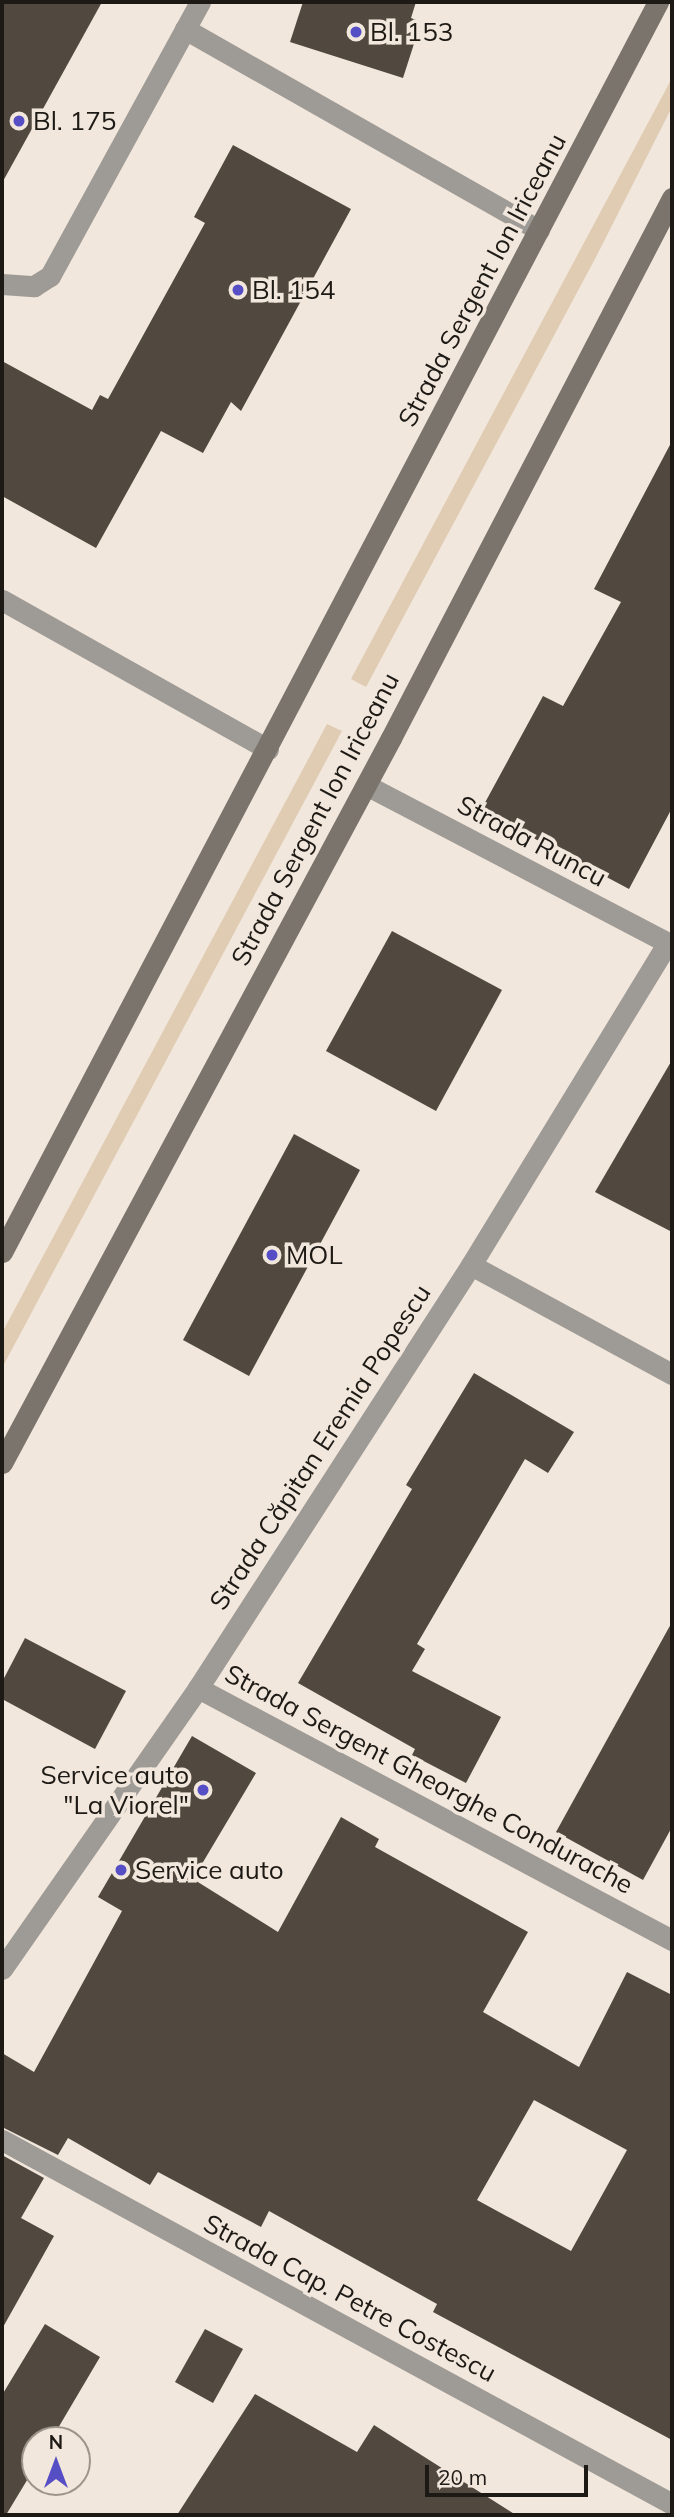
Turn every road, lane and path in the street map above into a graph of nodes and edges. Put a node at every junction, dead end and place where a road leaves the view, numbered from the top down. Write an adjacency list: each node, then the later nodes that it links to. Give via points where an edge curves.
1 (200, 2): 3 (street)
2 (658, 2): 5 (main road, Strada Sergent Ion Iriceanu)
3 (185, 29): 5 (street); 6 (street, via 50,276 34,286)
4 (672, 198): 9 (main road, Strada Sergent Ion Iriceanu)
5 (539, 230): 8 (main road, Strada Sergent Ion Iriceanu)
6 (2, 284)
7 (2, 600): 8 (street)
8 (268, 749): 11 (main road, Strada Sergent Ion Iriceanu)
9 (366, 785): 10 (street, Strada Runcu); 14 (main road, Strada Sergent Ion Iriceanu)
10 (670, 941): 12 (street, Strada Căpitan Eremia Popescu)
11 (2, 1252)
12 (471, 1265): 13 (street); 15 (street, Strada Căpitan Eremia Popescu)
13 (672, 1374)
14 (2, 1463)
15 (198, 1688): 16 (street, Strada Sergent Gheorghe Condurache); 17 (street, Strada Căpitan Eremia Popescu)
16 (672, 1940)
17 (2, 1969)
18 (2, 2140): 19 (street, Strada Cap. Petre Costescu)
19 (672, 2504)

